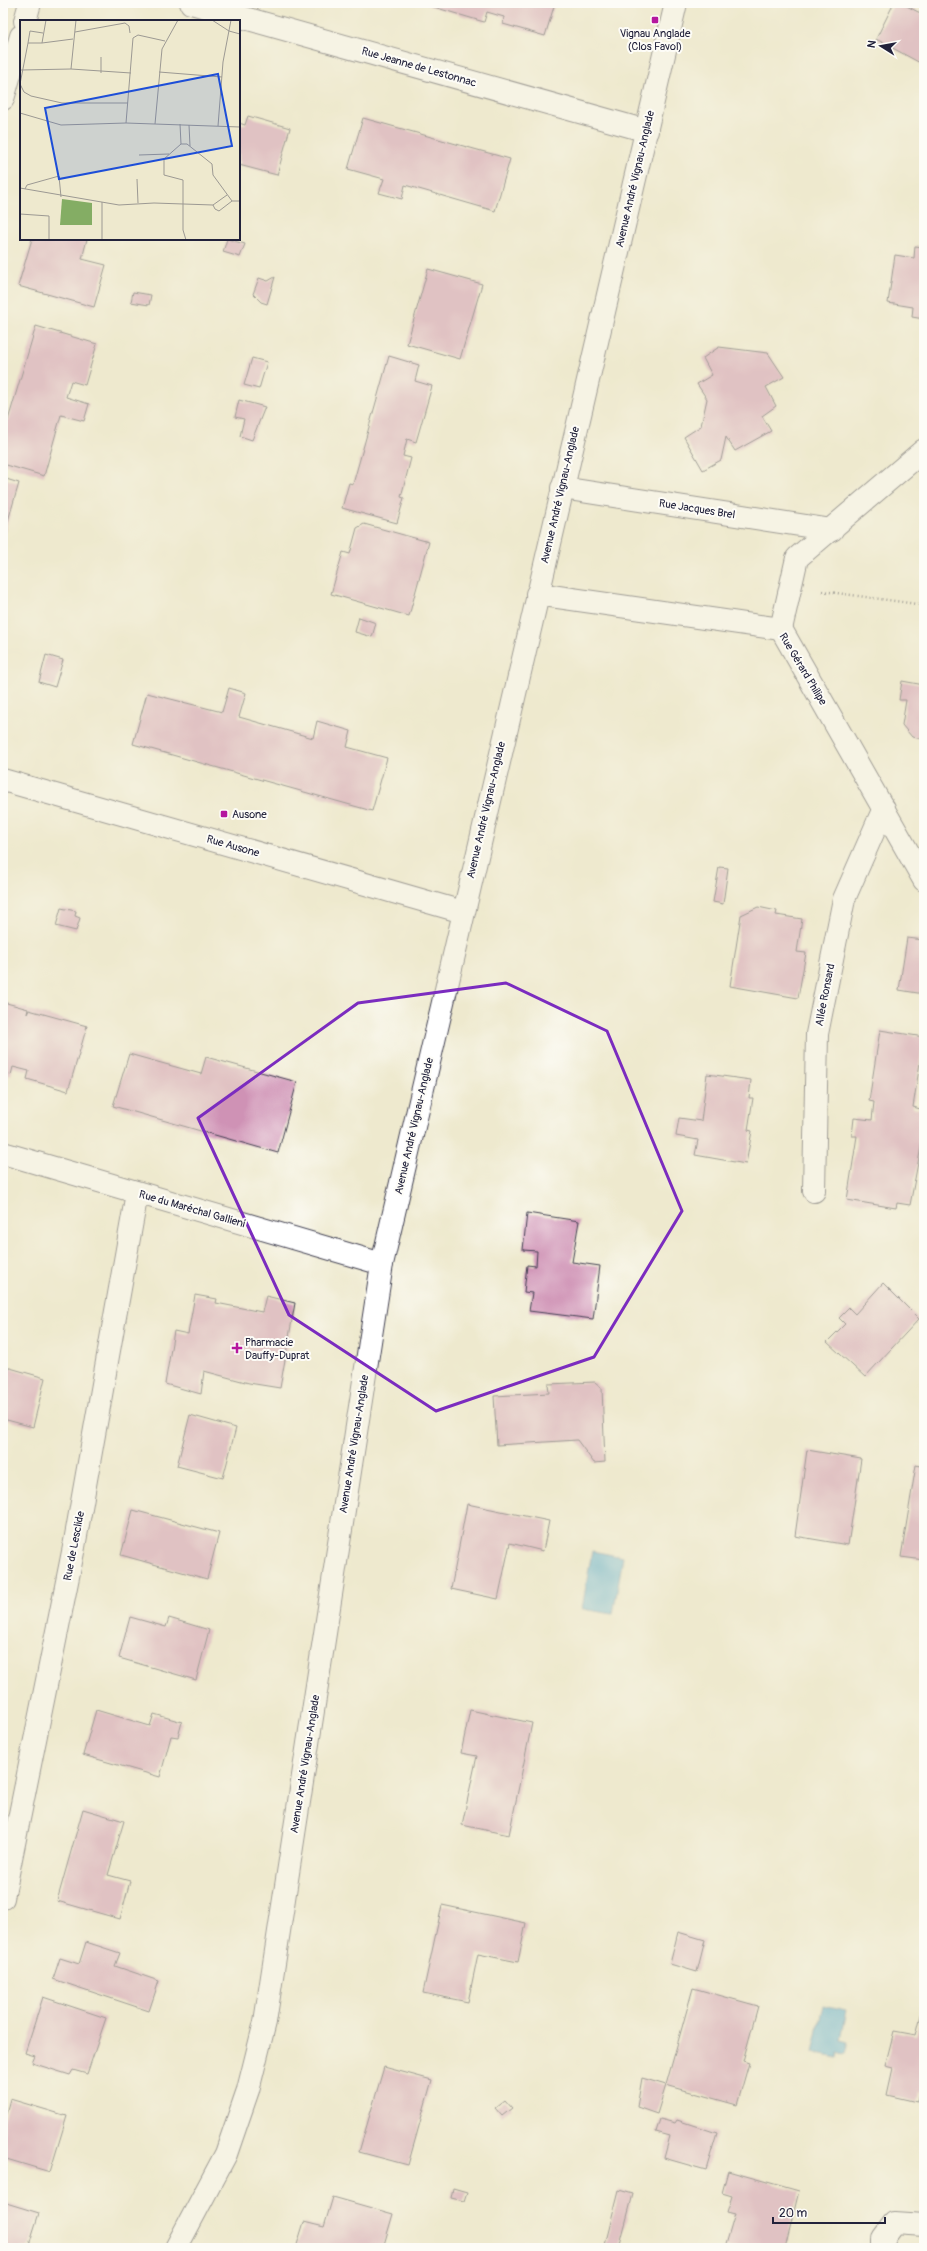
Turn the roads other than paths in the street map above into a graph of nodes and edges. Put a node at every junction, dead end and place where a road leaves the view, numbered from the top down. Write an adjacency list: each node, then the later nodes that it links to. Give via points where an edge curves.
1 (30, 3): 4 (street)
2 (191, 3): 7 (street, Rue Jeanne de Lestonnac)
3 (676, 3): 7 (street, Avenue André Vignau-Anglade)
4 (25, 20)
5 (20, 40): 6 (street)
6 (3, 99)
7 (647, 130): 9 (street, Avenue André Vignau-Anglade)
8 (924, 450): 10 (street)
9 (562, 488): 10 (street, Rue Jacques Brel); 11 (street, Avenue André Vignau-Anglade)
10 (832, 530): 12 (street, via 797,558)
11 (537, 594): 12 (street, Rue Gérard Philipe); 16 (street, Avenue André Vignau-Anglade)
12 (780, 629): 14 (street, Rue Gérard Philipe)
13 (3, 780): 16 (street, Rue Ausone)
14 (884, 808): 15 (street, Rue Gérard Philipe); 18 (street, Allée Ronsard, via 844,899 817,1034)
15 (924, 880)
16 (463, 912): 20 (street, Avenue André Vignau-Anglade)
17 (3, 1153): 19 (street, Rue du Maréchal Gallieni)
18 (814, 1191)
19 (137, 1193): 20 (street, Rue du Maréchal Gallieni); 21 (street, Rue de Lesclide, via 74,1548)
20 (382, 1264): 23 (street, Avenue André Vignau-Anglade, via 265,2022 248,2090 226,2154)
21 (3, 1898)
22 (924, 2225): 24 (street, via 895,2223 883,2239)
23 (176, 2248)
24 (883, 2248)

